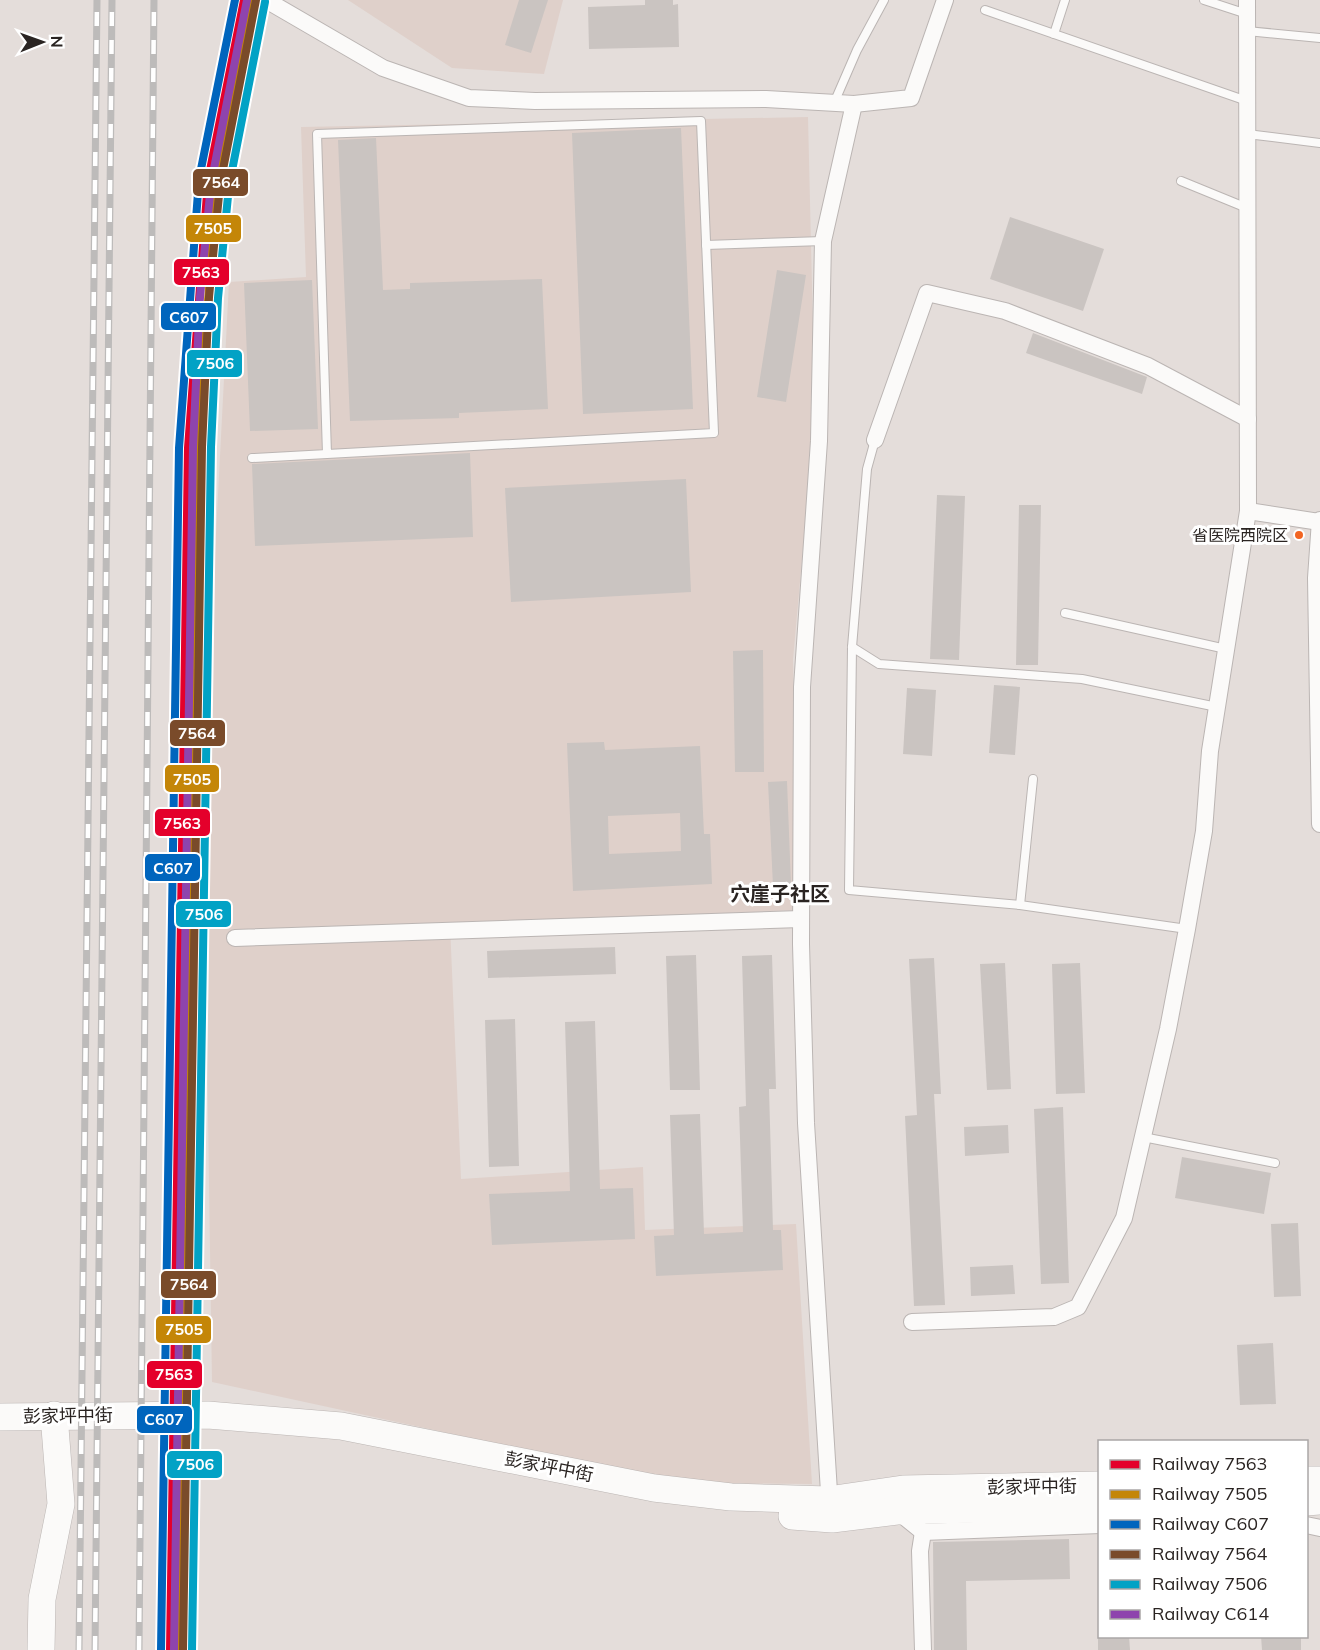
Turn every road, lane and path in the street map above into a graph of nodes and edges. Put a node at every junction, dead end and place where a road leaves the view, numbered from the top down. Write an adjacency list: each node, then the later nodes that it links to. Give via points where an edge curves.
1 (266, 0): 11 (street, via 383,68 469,98 766,99)
2 (884, 0): 11 (lane)
3 (945, 0): 12 (street, via 911,98)
4 (1065, 0): 8 (lane)
5 (1204, 0): 7 (lane)
6 (985, 10): 8 (lane)
7 (1247, 15): 9 (lane); 10 (street)
8 (1054, 34): 10 (lane)
9 (1320, 38)
10 (1247, 100): 13 (street)
11 (834, 103): 12 (street)
12 (854, 104): 17 (street)
13 (1247, 134): 14 (lane); 16 (street)
14 (1320, 143)
15 (1181, 181): 16 (lane)
16 (1247, 208): 19 (street)
17 (823, 241): 18 (lane); 32 (street, via 819,441 802,687)
18 (706, 245): 21 (lane, via 714,433); 21 (lane, via 701,121 317,134)
19 (1248, 419): 20 (street, via 1148,366 1005,311 927,293); 23 (street)
20 (875, 440): 26 (lane, via 867,469)
21 (327, 454): 22 (lane)
22 (252, 458)
23 (1248, 511): 24 (street); 27 (street)
24 (1320, 521): 30 (street, via 1316,578)
25 (1065, 613): 27 (lane)
26 (852, 647): 28 (lane, via 879,664 1082,679); 31 (lane, via 849,890)
27 (1226, 649): 28 (street)
28 (1217, 707): 33 (street, via 1209,751 1204,831)
29 (1033, 779): 31 (lane)
30 (1320, 824)
31 (1020, 905): 33 (lane)
32 (801, 919): 34 (street); 43 (street, via 806,1123)
33 (1186, 929): 35 (street)
34 (235, 938)
35 (1143, 1137): 36 (lane); 37 (street, via 1124,1218 1078,1307 1054,1317)
36 (1275, 1163)
37 (912, 1322)
38 (0, 1418): 39 (main road, 彭家坪中街)
39 (54, 1424): 40 (main road, 彭家坪中街); 43 (main road, 彭家坪中街, via 339,1444 650,1506 730,1515); 47 (main road, via 61,1504 42,1599)
40 (0, 1435)
41 (1098, 1485): 43 (main road, 彭家坪中街, via 903,1489)
42 (1098, 1506): 44 (main road, 彭家坪中街)
43 (830, 1510): 44 (main road, 彭家坪中街)
44 (897, 1511): 46 (street)
45 (1098, 1525): 46 (street)
46 (923, 1532): 48 (street)
47 (40, 1650)
48 (923, 1650)

